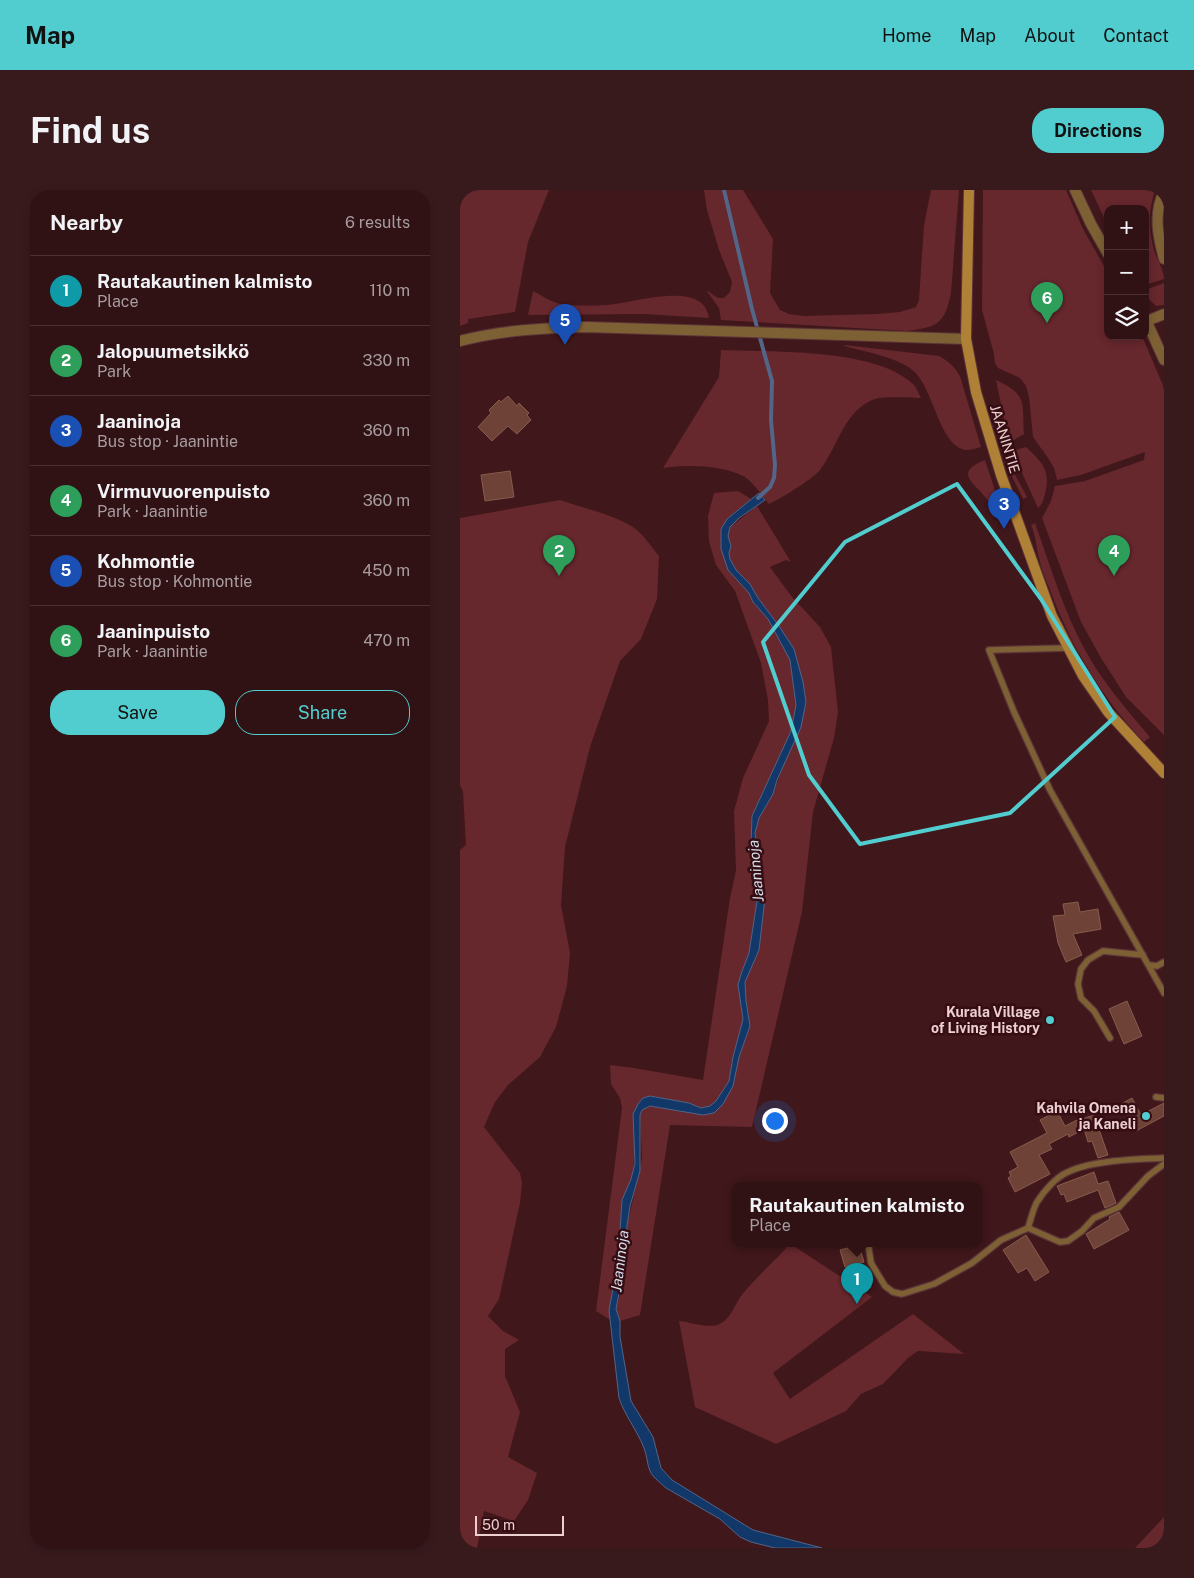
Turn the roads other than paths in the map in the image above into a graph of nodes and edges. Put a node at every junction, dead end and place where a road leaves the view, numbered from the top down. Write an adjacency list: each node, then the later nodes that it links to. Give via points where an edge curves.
1 (969, 190): 9 (main road, JAANINTIE)
2 (1075, 190): 4 (street)
3 (1164, 192): 5 (street, via 1157,220)
4 (1106, 250)
5 (1164, 260)
6 (1164, 314): 7 (street)
7 (1149, 318)
8 (1149, 326): 11 (street)
9 (966, 339): 10 (street, via 586,327 506,332); 12 (main road, JAANINTIE, via 976,392 1001,475 1052,616)
10 (460, 340)
11 (1164, 360)
12 (1068, 648): 13 (main road, JAANINTIE, via 1108,712); 14 (lane, via 989,650 1050,790)
13 (1164, 773)
14 (1143, 955): 16 (lane); 18 (lane, via 1103,952 1088,960 1081,969 1078,984 1082,998)
15 (1164, 962): 16 (lane, via 1157,966)
16 (1149, 965): 17 (lane)
17 (1164, 993)
18 (1110, 1038)
19 (1156, 1097): 20 (lane)
20 (1164, 1098)
21 (1164, 1158): 23 (lane, via 1122,1160 1066,1172 1036,1204)
22 (1164, 1164): 23 (lane, via 1119,1207 1094,1218 1068,1240 1060,1242)
23 (1028, 1228): 24 (lane, via 1001,1240 972,1263 934,1284 902,1294 885,1286 871,1263)
24 (869, 1247)

